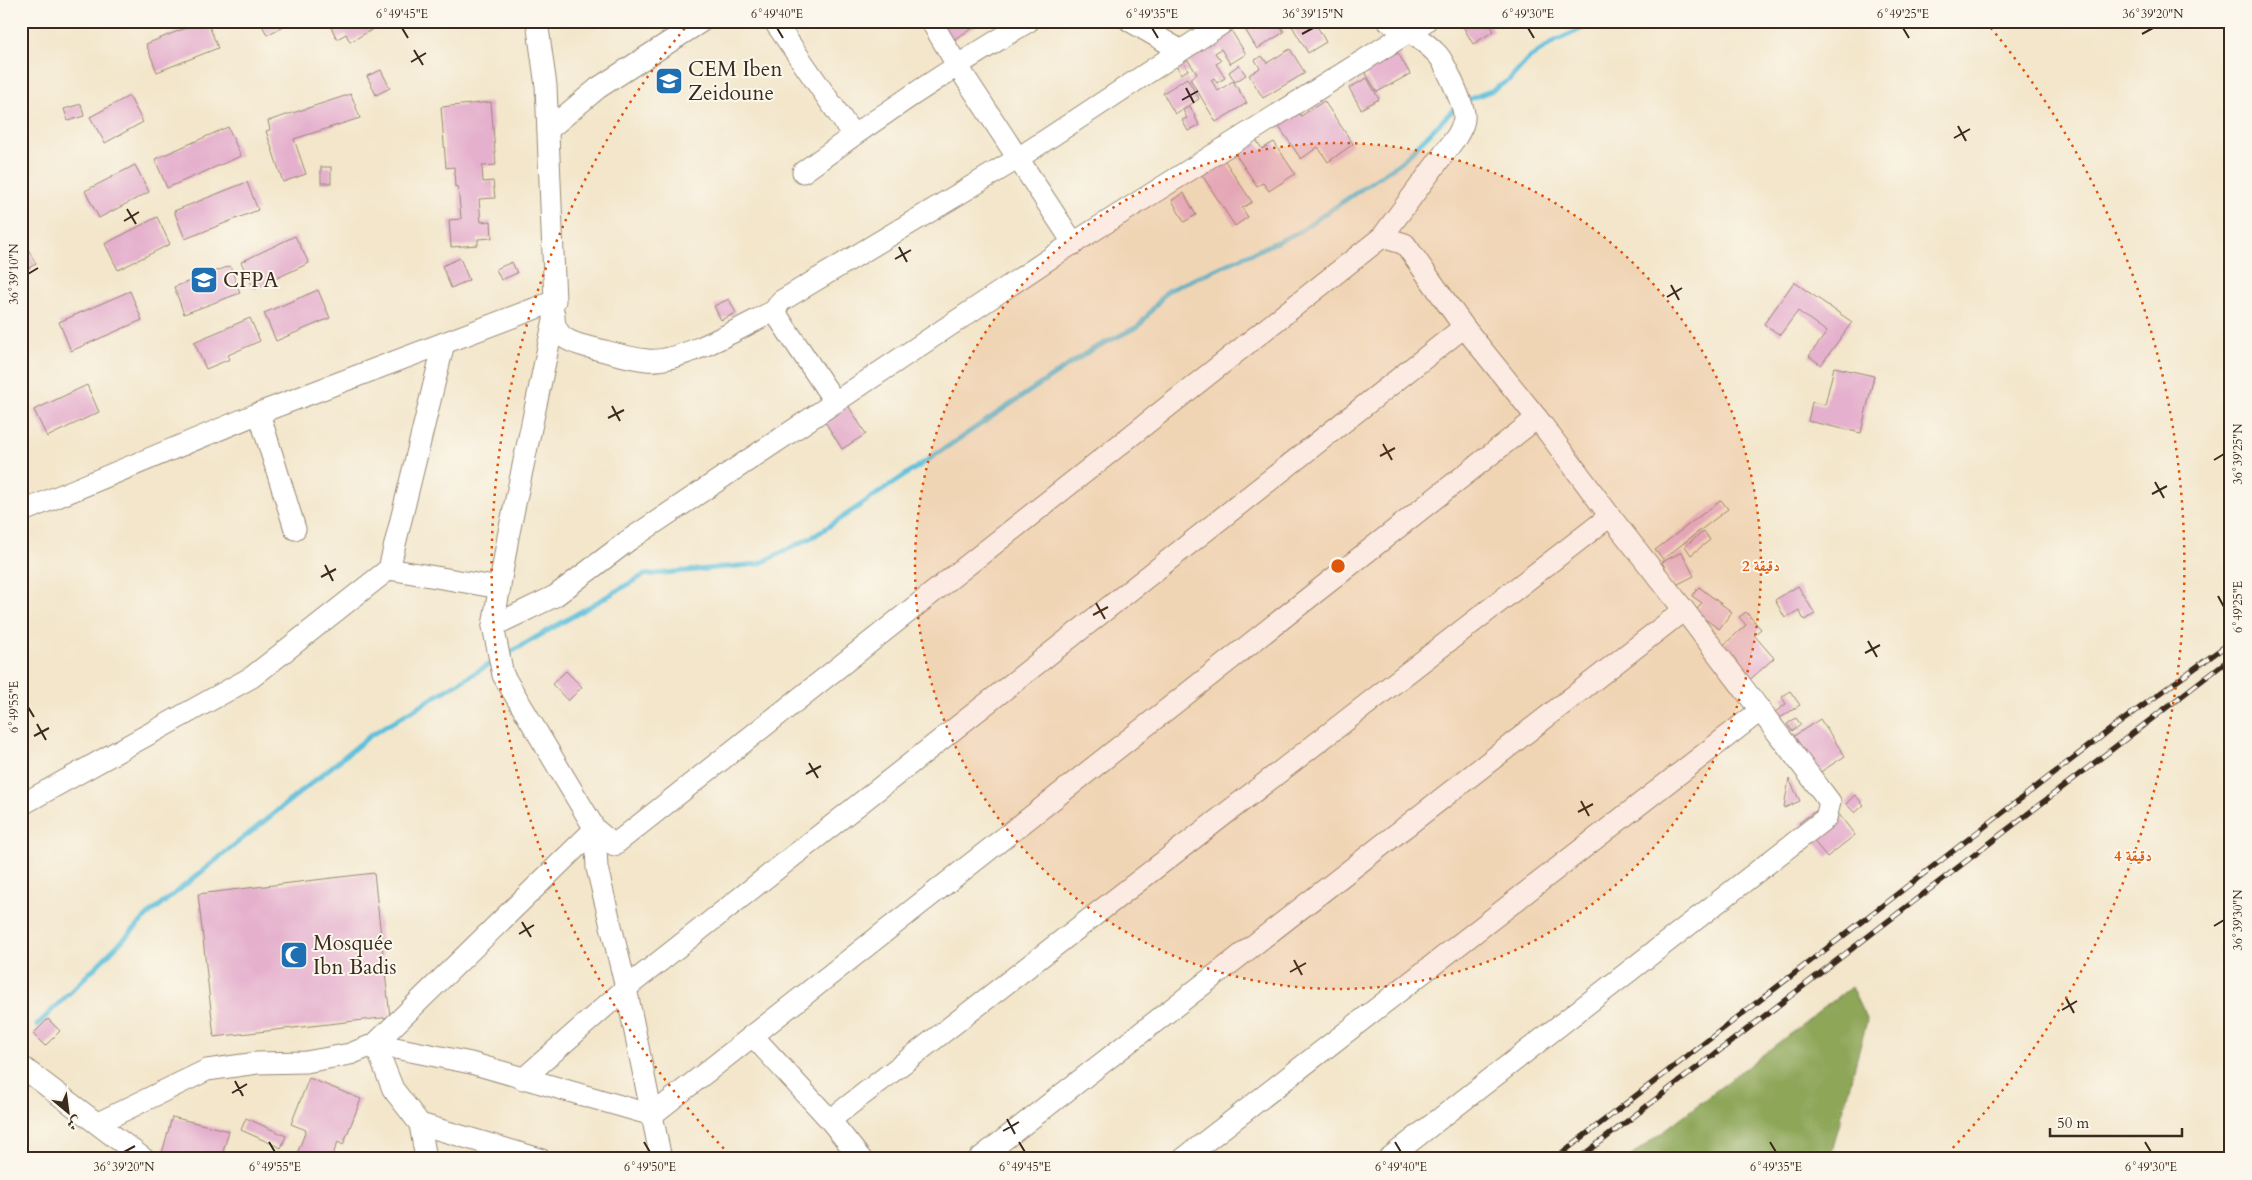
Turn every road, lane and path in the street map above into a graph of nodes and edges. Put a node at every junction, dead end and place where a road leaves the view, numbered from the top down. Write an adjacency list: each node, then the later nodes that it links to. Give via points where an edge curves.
1 (537, 21): 12 (street)
2 (702, 21): 12 (street, via 598,88)
3 (774, 21): 13 (street)
4 (931, 21): 11 (street)
5 (1029, 21): 11 (street)
6 (1130, 21): 10 (street)
7 (1226, 21): 10 (street)
8 (1388, 21): 9 (street)
9 (1418, 26): 16 (street, via 1439,55 1461,102 1462,127); 17 (street)
10 (1180, 50): 14 (street)
11 (956, 65): 13 (street); 14 (street)
12 (548, 130): 18 (street)
13 (853, 135): 15 (street)
14 (1017, 159): 17 (street); 19 (street, via 781,301)
15 (803, 172)
16 (1382, 237): 21 (street, via 1405,244); 35 (street, via 614,845)
17 (1074, 244): 23 (street)
18 (555, 301): 20 (street); 22 (street)
19 (774, 311): 20 (street, via 684,354 663,360 648,360 576,344 559,334); 23 (street)
20 (553, 324): 30 (street)
21 (1464, 328): 25 (street); 36 (street)
22 (444, 343): 24 (street); 29 (street)
23 (835, 402): 32 (street, via 629,540 555,596)
24 (259, 413): 26 (street); 28 (street)
25 (1537, 418): 27 (street); 37 (street)
26 (21, 512)
27 (1610, 516): 31 (street); 42 (street)
28 (295, 529)
29 (389, 569): 30 (street); 34 (street, via 252,677)
30 (500, 588): 32 (street)
31 (1684, 610): 33 (street); 51 (street)
32 (493, 626): 35 (street, via 502,675)
33 (1761, 710): 52 (street); 53 (street, via 1830,802 1826,818)
34 (21, 805)
35 (596, 829): 36 (street, via 597,868); 38 (street)
36 (626, 988): 40 (street); 41 (street)
37 (752, 1035): 41 (street); 42 (street)
38 (375, 1044): 40 (street, via 471,1063); 43 (street, via 350,1054 306,1062 257,1063 206,1070); 44 (street, via 393,1089)
39 (29, 1071): 43 (street)
40 (523, 1079): 41 (street)
41 (652, 1115): 49 (street)
42 (830, 1120): 50 (street)
43 (98, 1123): 45 (street)
44 (420, 1124): 47 (street); 48 (street)
45 (120, 1154): 46 (street)
46 (144, 1159)
47 (426, 1159)
48 (540, 1159)
49 (661, 1159)
50 (861, 1159)
51 (979, 1159)
52 (1183, 1159)
53 (1388, 1159)

